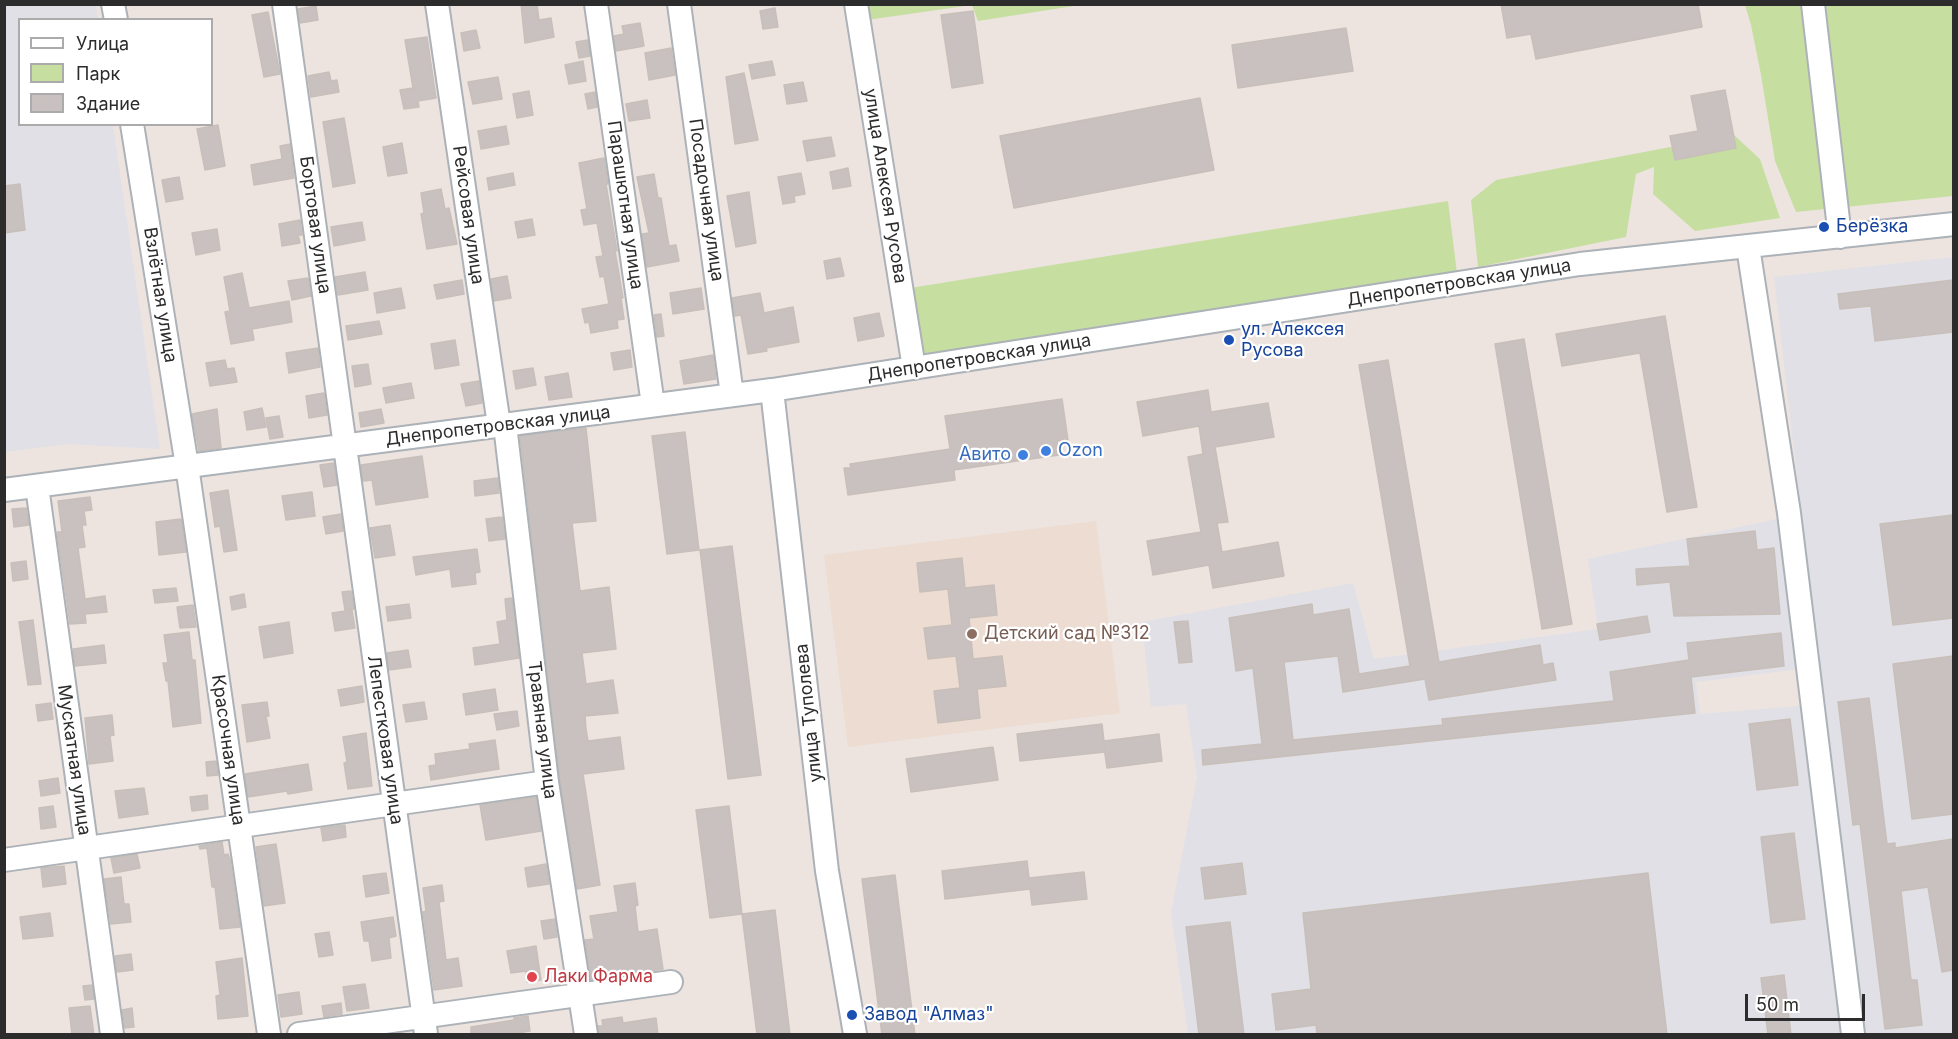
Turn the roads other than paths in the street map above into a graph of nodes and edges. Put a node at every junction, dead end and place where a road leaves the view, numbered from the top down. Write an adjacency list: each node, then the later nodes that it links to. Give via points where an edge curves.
1 (284, 4): 16 (street, Бортовая улица)
2 (437, 4): 15 (street, Рейсовая улица)
3 (596, 4): 14 (street, Парашютная улица)
4 (679, 4): 13 (street, Посадочная улица)
5 (856, 4): 11 (street, улица Алексея Русова)
6 (1813, 4): 9 (street)
7 (132, 126): 17 (street, Взлётная улица)
8 (1953, 224): 9 (street, Днепропетровская улица)
9 (1840, 237): 10 (street, Днепропетровская улица)
10 (1748, 247): 11 (street, Днепропетровская улица, via 1580,264); 33 (street, via 1789,513)
11 (914, 368): 12 (street, Днепропетровская улица)
12 (772, 390): 13 (street, Днепропетровская улица); 32 (street, улица Туполева, via 826,871)
13 (732, 395): 14 (street, Днепропетровская улица)
14 (653, 405): 15 (street, Днепропетровская улица)
15 (502, 425): 16 (street, Днепропетровская улица); 20 (street, Травяная улица)
16 (346, 445): 17 (street, Днепропетровская улица); 21 (street, Лепестковая улица)
17 (187, 466): 18 (street, Днепропетровская улица); 22 (street, Красочная улица)
18 (37, 486): 19 (street, Днепропетровская улица); 23 (street, Мускатная улица)
19 (4, 490)
20 (547, 782): 21 (street); 26 (street, Травяная улица)
21 (393, 804): 22 (street); 27 (street, Лепестковая улица)
22 (239, 826): 23 (street); 29 (street, Красочная улица)
23 (86, 847): 24 (street); 28 (street, Мускатная улица)
24 (4, 860)
25 (671, 982): 26 (street)
26 (581, 995): 27 (street); 31 (street, Травяная улица)
27 (425, 1026): 30 (street)
28 (112, 1035)
29 (269, 1035)
30 (299, 1035)
31 (586, 1035)
32 (855, 1035)
33 (1853, 1035)

